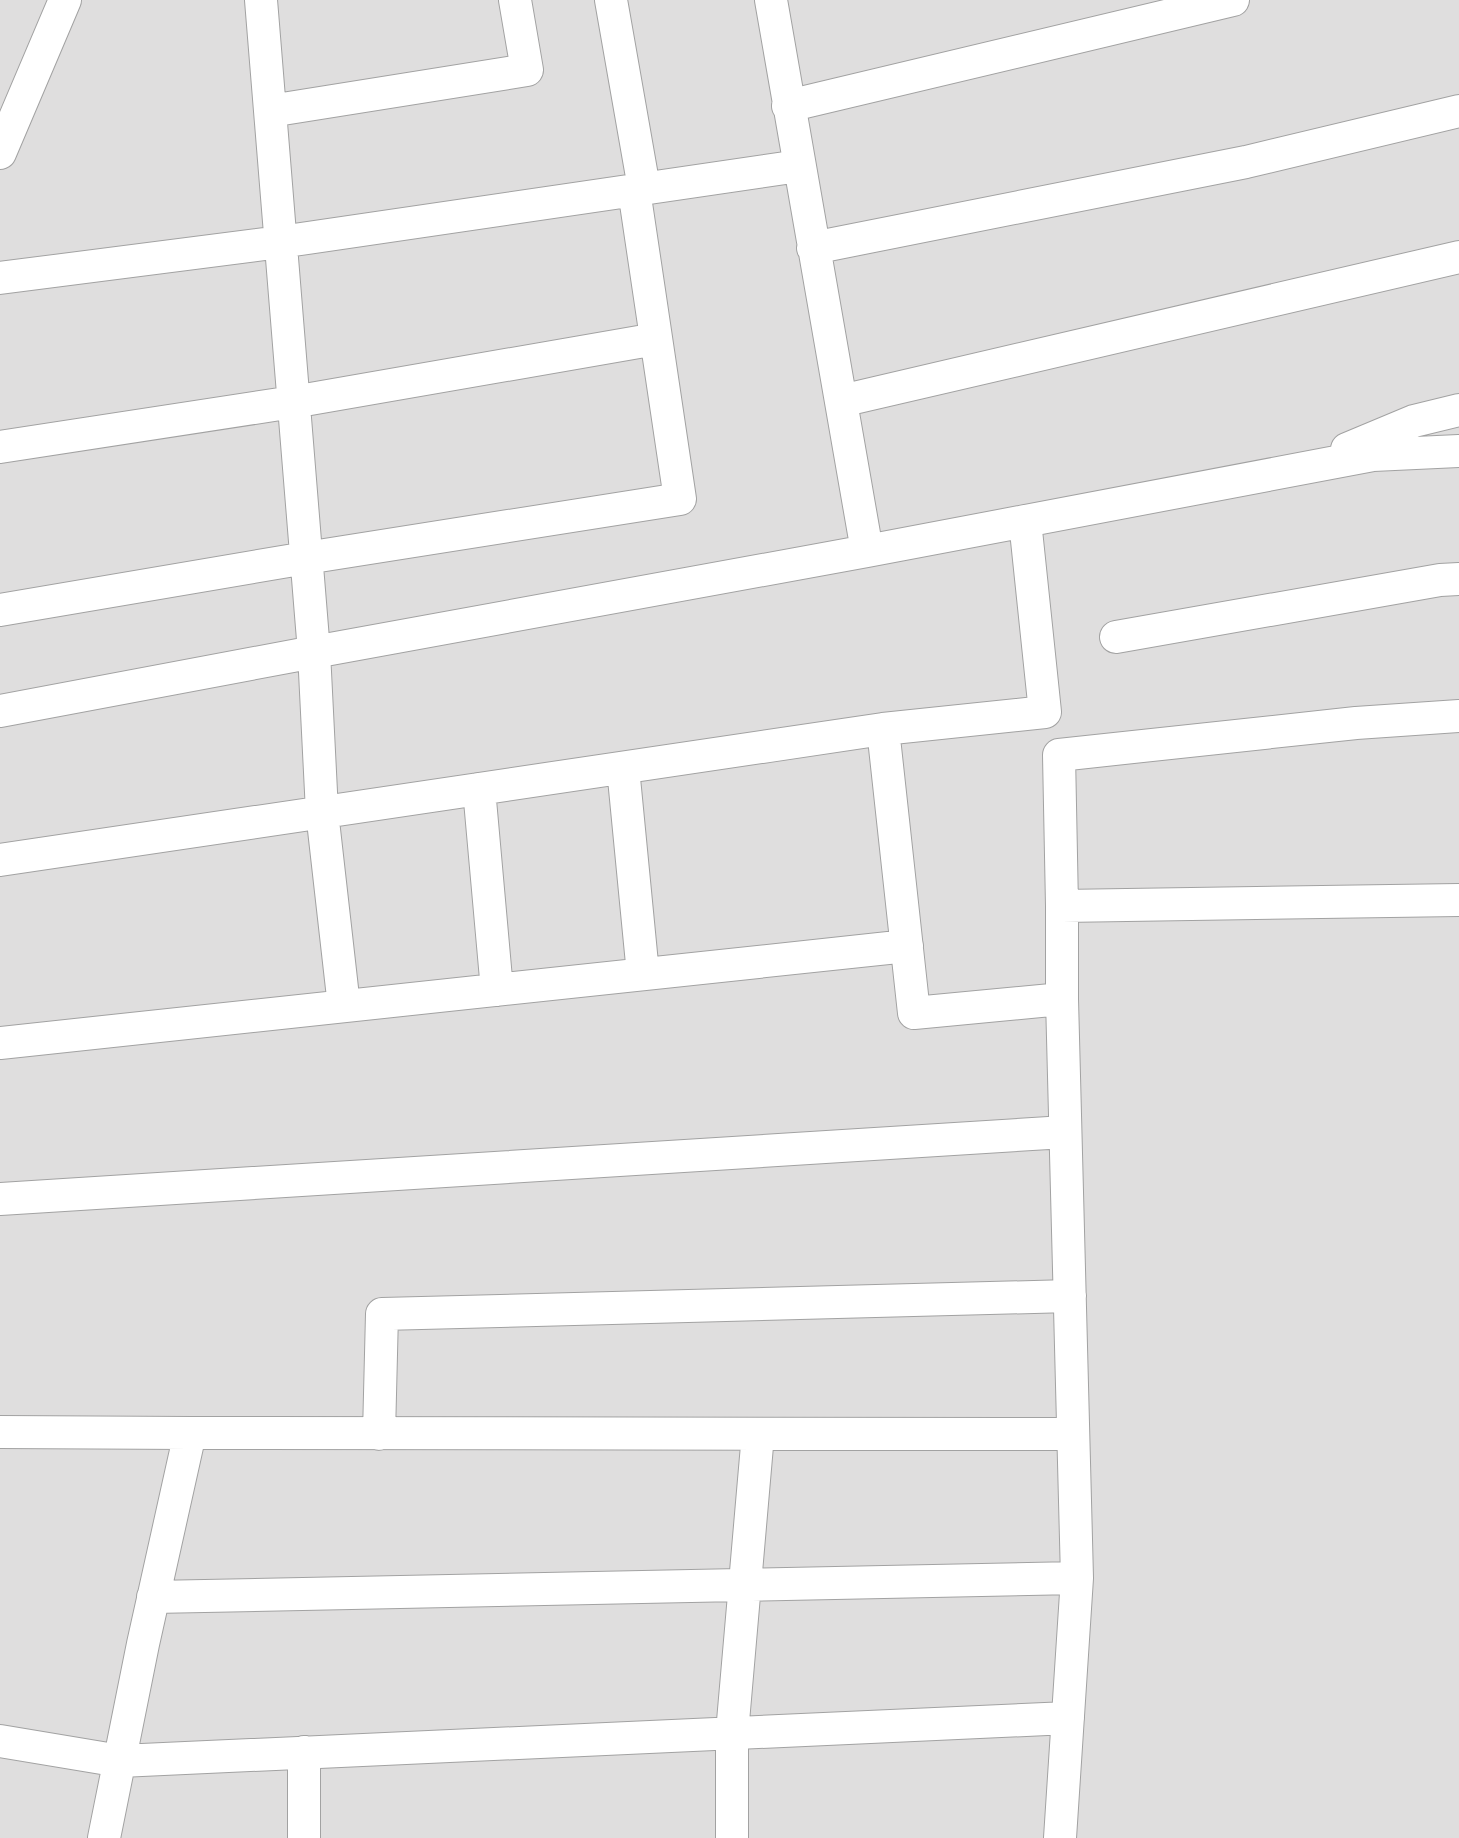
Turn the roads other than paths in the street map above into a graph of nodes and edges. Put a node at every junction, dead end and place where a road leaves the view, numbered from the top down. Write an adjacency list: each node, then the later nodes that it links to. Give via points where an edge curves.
1 (65, 0): 10 (street)
2 (261, 0): 8 (street)
3 (515, 0): 8 (street, via 527,70)
4 (611, 0): 12 (street)
5 (771, 0): 7 (street)
6 (1233, 0): 7 (street)
7 (788, 106): 11 (street)
8 (270, 111): 13 (street)
9 (1459, 111): 14 (street, via 1246,162)
10 (0, 153)
11 (799, 166): 12 (street); 14 (street)
12 (639, 189): 13 (street); 17 (street)
13 (280, 242): 16 (street); 19 (street)
14 (813, 248): 18 (street)
15 (1459, 257): 18 (street)
16 (0, 278)
17 (656, 339): 19 (street); 26 (street, via 680,498)
18 (841, 401): 25 (street)
19 (294, 402): 21 (street); 26 (street)
20 (1459, 410): 23 (street, via 1414,421)
21 (0, 447)
22 (1459, 451): 23 (street, via 1373,455)
23 (1299, 470): 24 (street)
24 (1024, 521): 25 (street); 33 (street, via 1046,712)
25 (867, 551): 30 (street)
26 (306, 558): 28 (street); 30 (street)
27 (1459, 579): 29 (street)
28 (0, 610)
29 (1116, 637)
30 (314, 652): 31 (street); 36 (street)
31 (0, 711)
32 (1459, 716): 39 (street, via 1356,723 1059,755)
33 (884, 729): 34 (street); 40 (street)
34 (623, 768): 35 (street); 41 (street)
35 (479, 789): 36 (street); 42 (street)
36 (322, 812): 37 (street); 44 (street)
37 (0, 860)
38 (1459, 900): 39 (street)
39 (1062, 906): 43 (street)
40 (907, 946): 41 (street); 43 (street, via 914,1013)
41 (643, 975): 42 (street)
42 (497, 990): 44 (street)
43 (1062, 999): 46 (street)
44 (344, 1006): 45 (street)
45 (0, 1043)
46 (1065, 1132): 47 (street); 48 (street)
47 (0, 1199)
48 (1070, 1296): 51 (street, via 382,1314); 53 (street)
49 (0, 1432): 50 (street)
50 (190, 1433): 51 (street); 56 (street)
51 (379, 1434): 52 (street)
52 (758, 1434): 53 (street); 55 (street)
53 (1073, 1434): 54 (street)
54 (1077, 1578): 55 (street); 57 (street)
55 (744, 1585): 56 (street); 58 (street)
56 (153, 1597): 61 (street)
57 (1068, 1718): 58 (street); 65 (street)
58 (732, 1733): 60 (street); 64 (street)
59 (0, 1741): 61 (street)
60 (304, 1752): 61 (street); 63 (street)
61 (120, 1761): 62 (street)
62 (104, 1838)
63 (304, 1838)
64 (732, 1838)
65 (1060, 1838)

